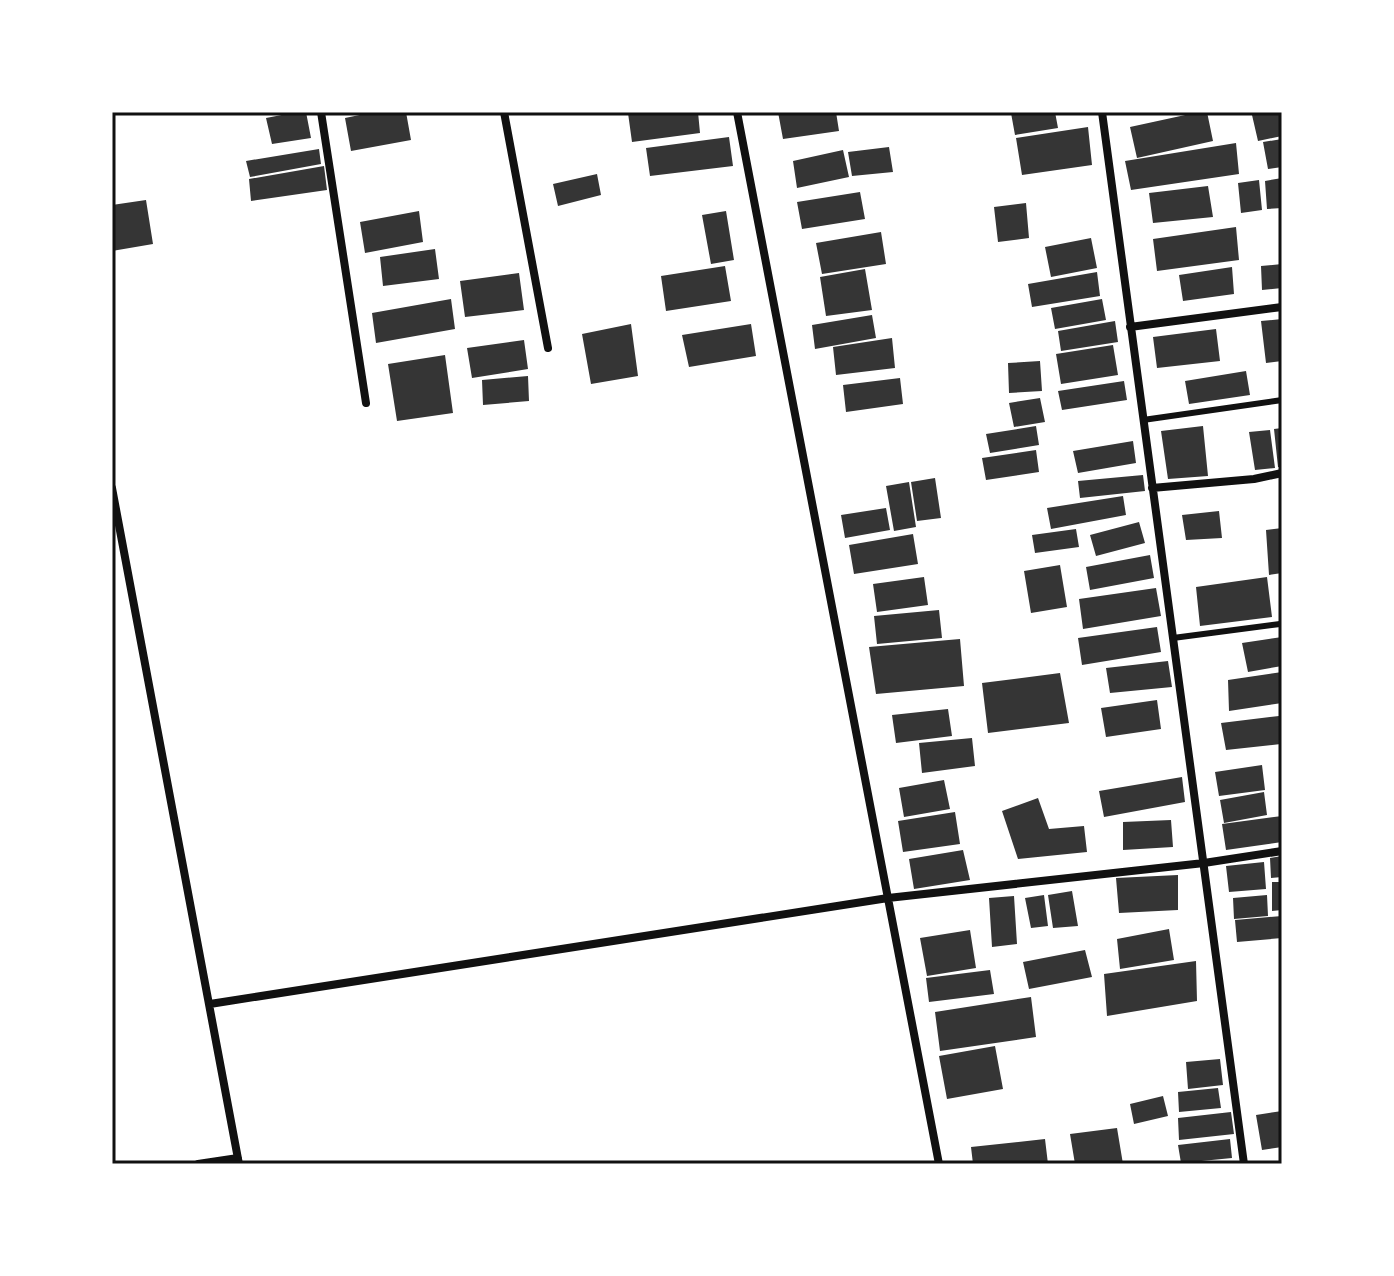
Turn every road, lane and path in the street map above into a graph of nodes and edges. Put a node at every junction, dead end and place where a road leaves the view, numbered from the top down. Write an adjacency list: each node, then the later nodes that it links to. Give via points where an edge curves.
1 (321, 112): 9 (street)
2 (504, 112): 7 (street)
3 (737, 112): 18 (street)
4 (1102, 112): 6 (street)
5 (1282, 307): 6 (street)
6 (1130, 327): 10 (street)
7 (548, 348)
8 (1282, 400): 10 (lane)
9 (366, 403)
10 (1143, 420): 13 (street)
11 (1282, 473): 13 (street)
12 (112, 488): 19 (street)
13 (1152, 488): 15 (street)
14 (1280, 624): 15 (lane)
15 (1173, 638): 17 (street)
16 (1282, 851): 17 (street)
17 (1204, 863): 18 (street); 23 (street)
18 (888, 898): 19 (street); 22 (street)
19 (210, 1004): 20 (street)
20 (239, 1161): 21 (street)
21 (198, 1164)
22 (939, 1164)
23 (1244, 1164)

